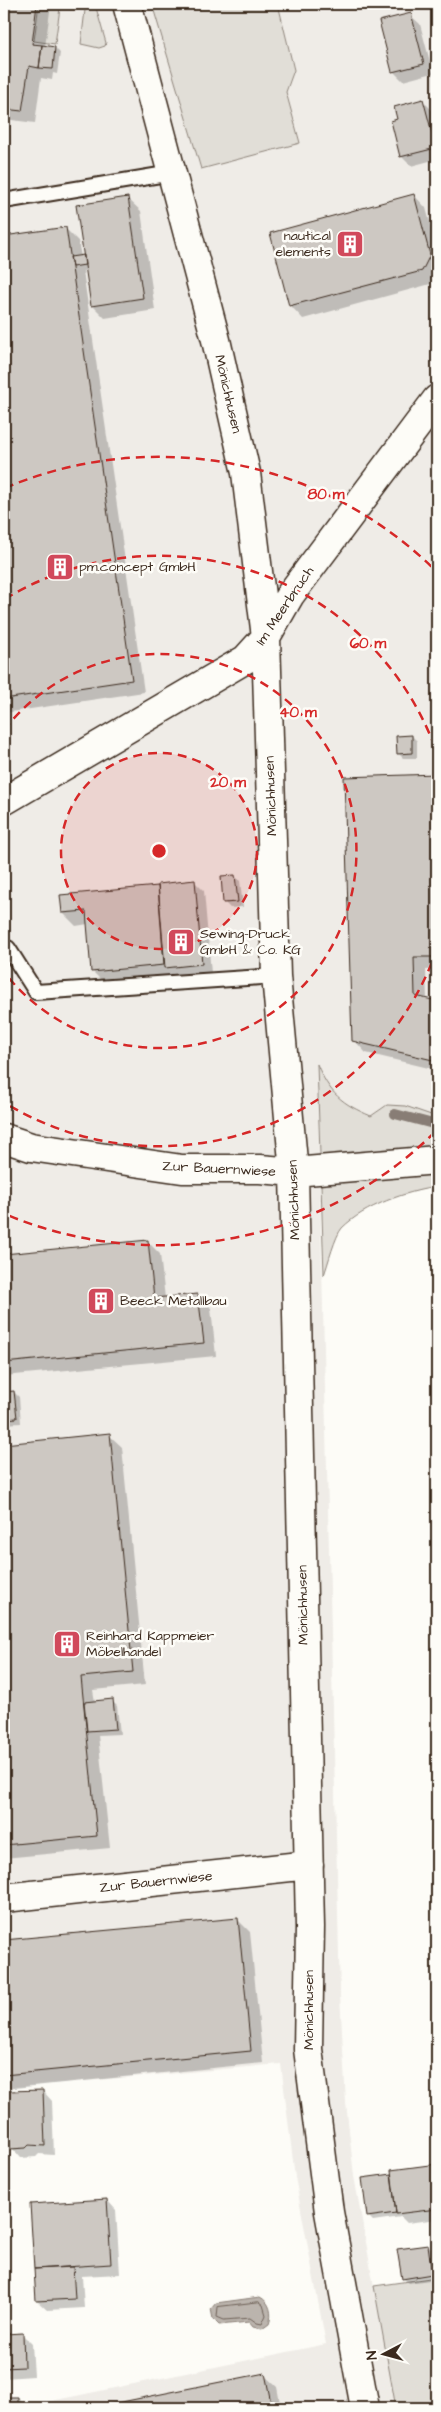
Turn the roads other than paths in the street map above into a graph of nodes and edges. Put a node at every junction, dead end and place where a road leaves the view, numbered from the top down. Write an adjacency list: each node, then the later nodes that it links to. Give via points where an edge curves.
1 (127, 4): 2 (street, Mönichhusen)
2 (172, 172): 3 (lane); 5 (street, Mönichhusen, via 216,340 246,473)
3 (4, 201)
4 (437, 399): 5 (street, Im Meerbruch, via 290,595)
5 (266, 637): 6 (street, Im Meerbruch, via 246,659); 8 (street, Mönichhusen)
6 (4, 801)
7 (8, 948): 8 (lane, via 36,992)
8 (276, 976): 11 (street, Mönichhusen)
9 (4, 1138): 11 (street, Zur Bauernwiese, via 30,1147 182,1169)
10 (437, 1160): 11 (street, Zur Bauernwiese)
11 (294, 1172): 12 (street, Mönichhusen)
12 (308, 1865): 13 (street, Zur Bauernwiese); 14 (street, Mönichhusen, via 308,2049 329,2212)
13 (4, 1898)
14 (365, 2408)

